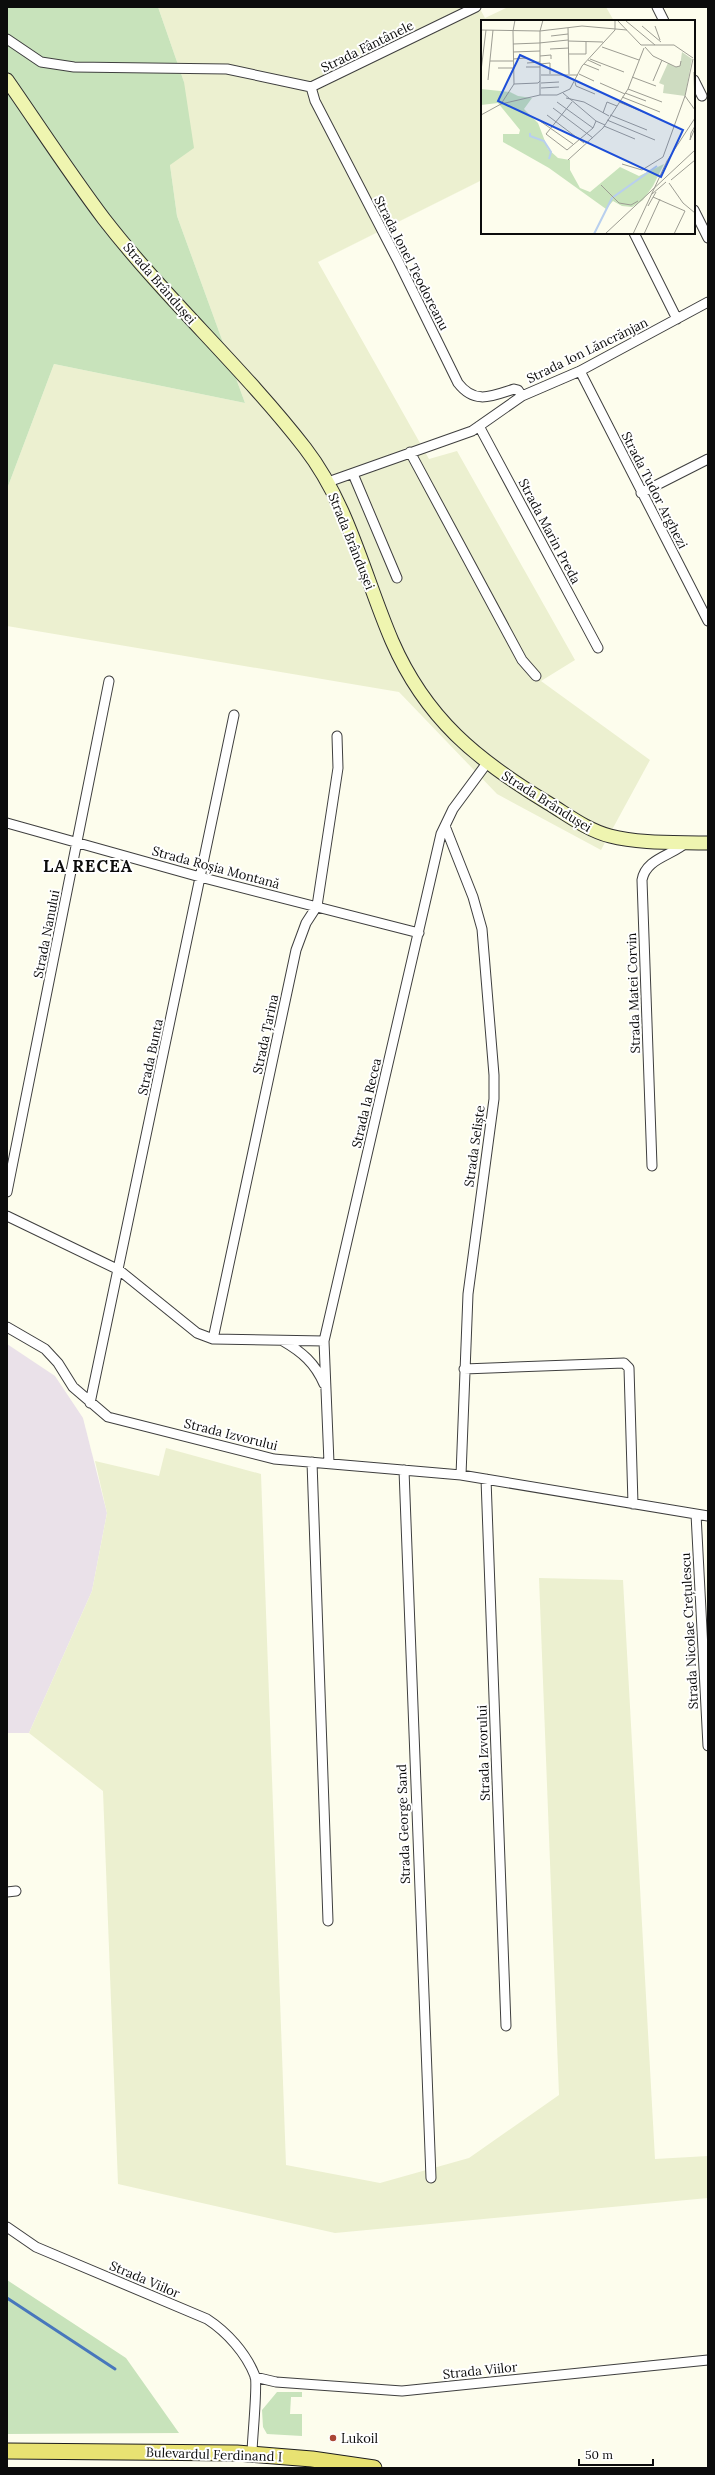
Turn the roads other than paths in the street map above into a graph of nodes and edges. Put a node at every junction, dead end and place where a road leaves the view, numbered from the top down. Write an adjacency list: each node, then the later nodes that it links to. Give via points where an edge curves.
1 (476, 7): 7 (street, Strada Fântânele)
2 (657, 7): 3 (street)
3 (664, 20)
4 (7, 39): 7 (street, via 41,62 74,67 227,69)
5 (7, 80): 20 (main road, Strada Brândușei, via 104,219 285,424 306,449)
6 (695, 82): 8 (street)
7 (311, 87): 15 (street, Strada Ionel Teodoreanu, via 458,383 465,393 476,397 488,397 514,389)
8 (702, 96)
9 (695, 212): 11 (street)
10 (634, 234): 13 (street)
11 (708, 238)
12 (708, 302): 13 (street, Strada Ion Lăncrănjan)
13 (677, 319): 14 (street, Strada Ion Lăncrănjan)
14 (580, 371): 15 (street, Strada Ion Lăncrănjan); 21 (street, Strada Tudor Arghezi)
15 (522, 396): 16 (street, Strada Ion Lăncrănjan)
16 (480, 426): 17 (street, Strada Ion Lăncrănjan, via 460,436); 25 (street, Strada Marin Preda)
17 (410, 452): 19 (street, Strada Ion Lăncrănjan); 26 (street, via 522,660)
18 (708, 459): 21 (street)
19 (350, 476): 20 (street, Strada Ion Lăncrănjan); 22 (street)
20 (329, 485): 30 (main road, Strada Brândușei, via 343,510 392,641 408,674 422,698 441,722)
21 (642, 493): 23 (street, Strada Tudor Arghezi)
22 (397, 578)
23 (705, 608): 24 (street, Strada Tudor Arghezi)
24 (708, 621)
25 (598, 648)
26 (536, 676)
27 (110, 681): 34 (street, Strada Nanului)
28 (234, 715): 36 (street, Strada Bunta)
29 (337, 736): 37 (street, Strada Țarina, via 338,768)
30 (487, 763): 32 (street, Strada la Recea, via 456,803); 33 (main road, Strada Brândușei, via 535,796 595,831 631,840)
31 (7, 823): 34 (street, Strada Roșia Montană)
32 (444, 826): 38 (street, Strada la Recea); 47 (street, Strada Seliște, via 473,897 482,929 494,1075 494,1099 468,1294)
33 (687, 842): 35 (main road, Strada Brândușei); 39 (street, Strada Matei Corvin, via 650,864 644,870 642,880)
34 (78, 843): 36 (street, Strada Roșia Montană); 40 (street, Strada Nanului)
35 (708, 843)
36 (200, 877): 37 (street, Strada Roșia Montană); 42 (street, Strada Bunta)
37 (317, 906): 38 (street, Strada Roșia Montană); 44 (street, Strada Țarina, via 306,923 296,950)
38 (419, 933): 46 (street, Strada la Recea)
39 (652, 1166)
40 (7, 1192)
41 (7, 1216): 42 (street)
42 (119, 1270): 44 (street, via 197,1333); 49 (street, Strada Bunta)
43 (7, 1327): 49 (street, Strada Izvorului, via 45,1349 58,1363 73,1387)
44 (213, 1339): 45 (street)
45 (282, 1340): 46 (street); 48 (street, via 301,1351 310,1360 320,1374)
46 (324, 1341): 48 (street, Strada la Recea)
47 (464, 1369): 53 (street, Strada Seliște); 55 (street, via 624,1363 629,1368)
48 (326, 1390): 51 (street, Strada la Recea)
49 (90, 1404): 50 (street, Strada Izvorului, via 108,1417 274,1459)
50 (312, 1462): 51 (street, Strada Izvorului); 59 (street)
51 (329, 1463): 52 (street, Strada Izvorului)
52 (404, 1470): 53 (street, Strada Izvorului); 61 (street, Strada George Sand)
53 (461, 1475): 54 (street, Strada Izvorului)
54 (486, 1479): 55 (street, Strada Izvorului); 60 (street, Strada Izvorului)
55 (633, 1504): 56 (street, Strada Izvorului)
56 (696, 1514): 57 (street, Strada Izvorului); 58 (street, Strada Nicolae Crețulescu)
57 (708, 1516)
58 (708, 1746)
59 (328, 1921)
60 (506, 2026)
61 (431, 2178)
62 (7, 2227): 64 (street, Strada Viilor, via 36,2247 207,2319 230,2337)
63 (708, 2360): 64 (street, Strada Viilor, via 402,2391 276,2382)
64 (255, 2377): 66 (street)
65 (7, 2452): 66 (main road, Bulevardul Ferdinand I)
66 (252, 2453): 67 (main road, Bulevardul Ferdinand I)
67 (374, 2468)

